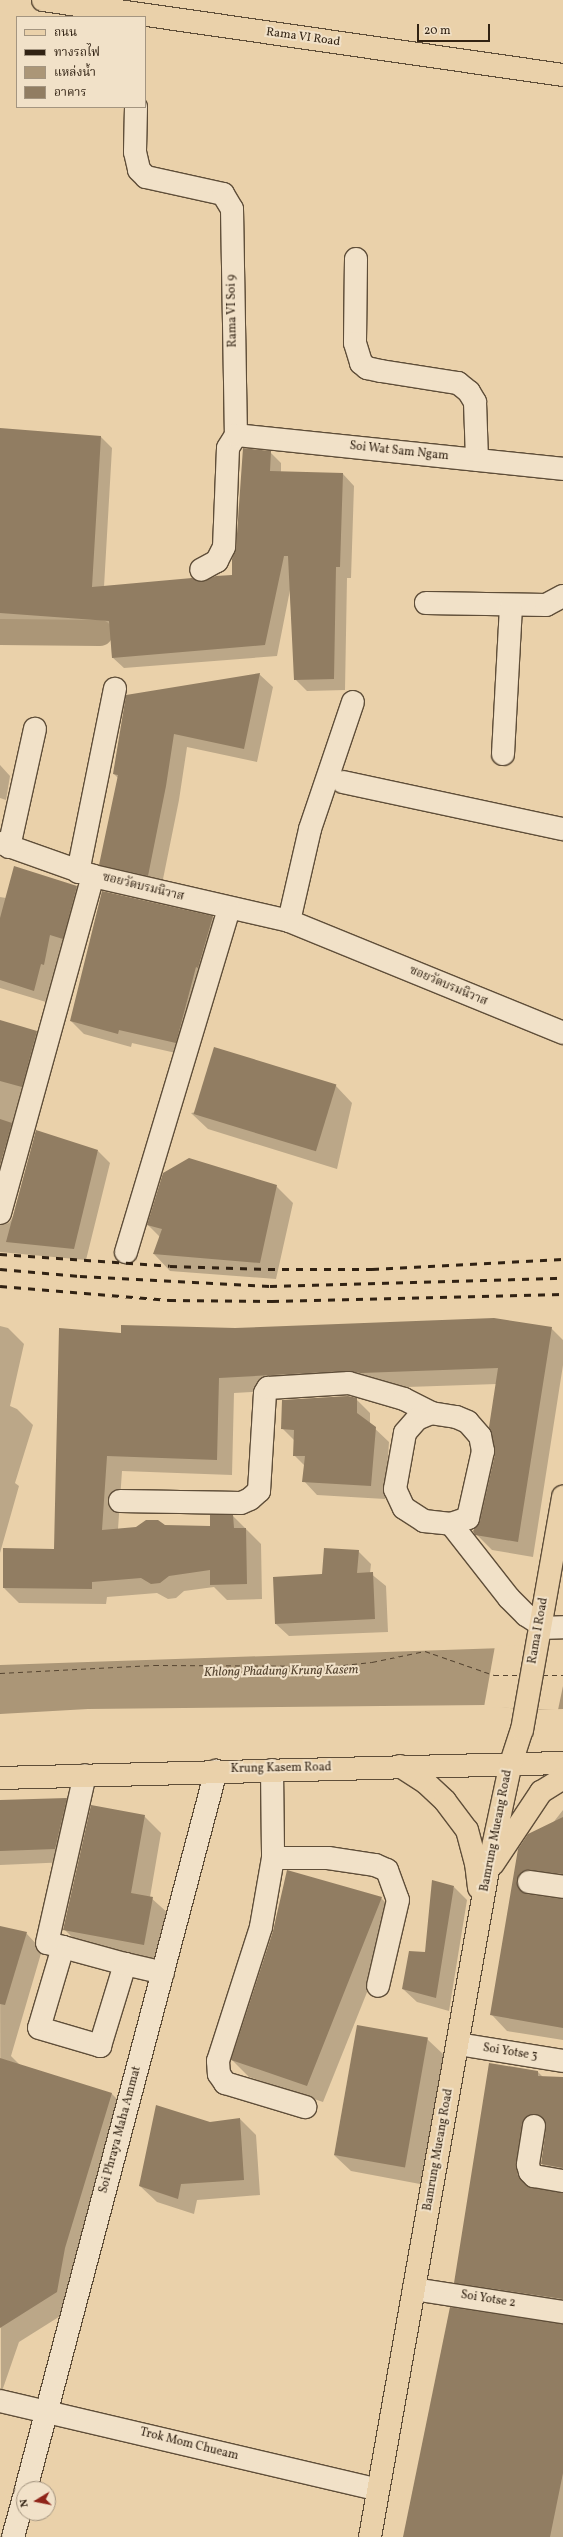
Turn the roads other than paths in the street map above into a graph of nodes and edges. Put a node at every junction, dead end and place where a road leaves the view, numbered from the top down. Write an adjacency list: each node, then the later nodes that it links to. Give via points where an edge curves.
1 (43, 0): 2 (main road, Rama VI Road)
2 (139, 11): 3 (main road, Rama VI Road)
3 (563, 74)
4 (136, 108): 6 (street, Rama VI Soi 9, via 135,152 139,170 146,177 223,194 232,209)
5 (356, 259): 7 (street, via 355,343 361,363 367,368 381,371 458,383 469,392 475,402)
6 (236, 435): 7 (street, Soi Wat Sam Ngam); 9 (street, Rama VI Soi 9, via 228,448 222,554)
7 (476, 460): 8 (street, Soi Wat Sam Ngam)
8 (563, 469)
9 (201, 570)
10 (563, 596): 12 (street, via 552,604)
11 (426, 603): 12 (street)
12 (511, 606): 16 (street)
13 (115, 689): 20 (street)
14 (353, 702): 22 (street, via 310,829)
15 (34, 730): 19 (street)
16 (503, 754)
17 (343, 782): 18 (street)
18 (563, 829)
19 (5, 845): 20 (street, ซอยวัดบรมนิวาส)
20 (86, 874): 21 (street, ซอยวัดบรมนิวาส); 24 (street)
21 (230, 909): 22 (street, ซอยวัดบรมนิวาส); 25 (street)
22 (289, 922): 23 (street, ซอยวัดบรมนิวาส)
23 (563, 1033)
24 (0, 1213)
25 (126, 1252)
26 (431, 1413): 28 (street, via 404,1399 349,1383 268,1388 265,1393 259,1491 250,1498 241,1503); 29 (street, via 456,1417 468,1422 480,1436 483,1450 468,1518); 29 (street, via 416,1419 405,1433 396,1489 404,1508 424,1521)
27 (563, 1497): 30 (main road, Rama I Road)
28 (120, 1501)
29 (451, 1524): 30 (street, via 509,1598)
30 (540, 1626): 31 (street); 32 (main road, Rama I Road, via 522,1730)
31 (563, 1627)
32 (511, 1763): 33 (main road, Krung Kasem Road); 34 (main road, Krung Kasem Road); 41 (main road, Bamrung Mueang Road)
33 (563, 1763)
34 (400, 1766): 35 (main road, Krung Kasem Road); 44 (main road, via 426,1783 445,1801 467,1830 476,1864)
35 (272, 1770): 36 (main road, Krung Kasem Road); 40 (street)
36 (216, 1771): 37 (main road, Krung Kasem Road); 47 (street, Soi Phraya Maha Ammat)
37 (85, 1775): 38 (main road, Krung Kasem Road); 45 (street, via 47,1943)
38 (0, 1778)
39 (563, 1778): 41 (main road, via 541,1792 515,1834)
40 (273, 1858): 48 (street, via 328,1858 374,1864 387,1870 398,1900); 51 (street, via 261,1927 218,2061 219,2074 226,2083)
41 (488, 1870): 44 (main road, Bamrung Mueang Road)
42 (529, 1882): 43 (street)
43 (563, 1887)
44 (482, 1908): 49 (main road, Bamrung Mueang Road)
45 (63, 1947): 46 (street); 46 (street, via 39,2028 100,2046)
46 (125, 1964): 47 (street)
47 (163, 1974): 57 (street, Soi Phraya Maha Ammat)
48 (378, 1986)
49 (458, 2044): 50 (street, Soi Yotse 3); 54 (main road, Bamrung Mueang Road)
50 (563, 2061)
51 (304, 2107)
52 (534, 2126): 53 (street, via 528,2165 530,2172 534,2176)
53 (563, 2181)
54 (414, 2289): 55 (street, Soi Yotse 2); 59 (main road, Bamrung Mueang Road)
55 (563, 2312)
56 (0, 2401): 57 (street, Trok Mom Chueam)
57 (47, 2410): 58 (street, Soi Phraya Maha Ammat); 59 (street, Trok Mom Chueam)
58 (28, 2481)
59 (378, 2490): 62 (main road, Bamrung Mueang Road)
60 (18, 2521): 61 (street)
61 (14, 2537)
62 (370, 2537)

